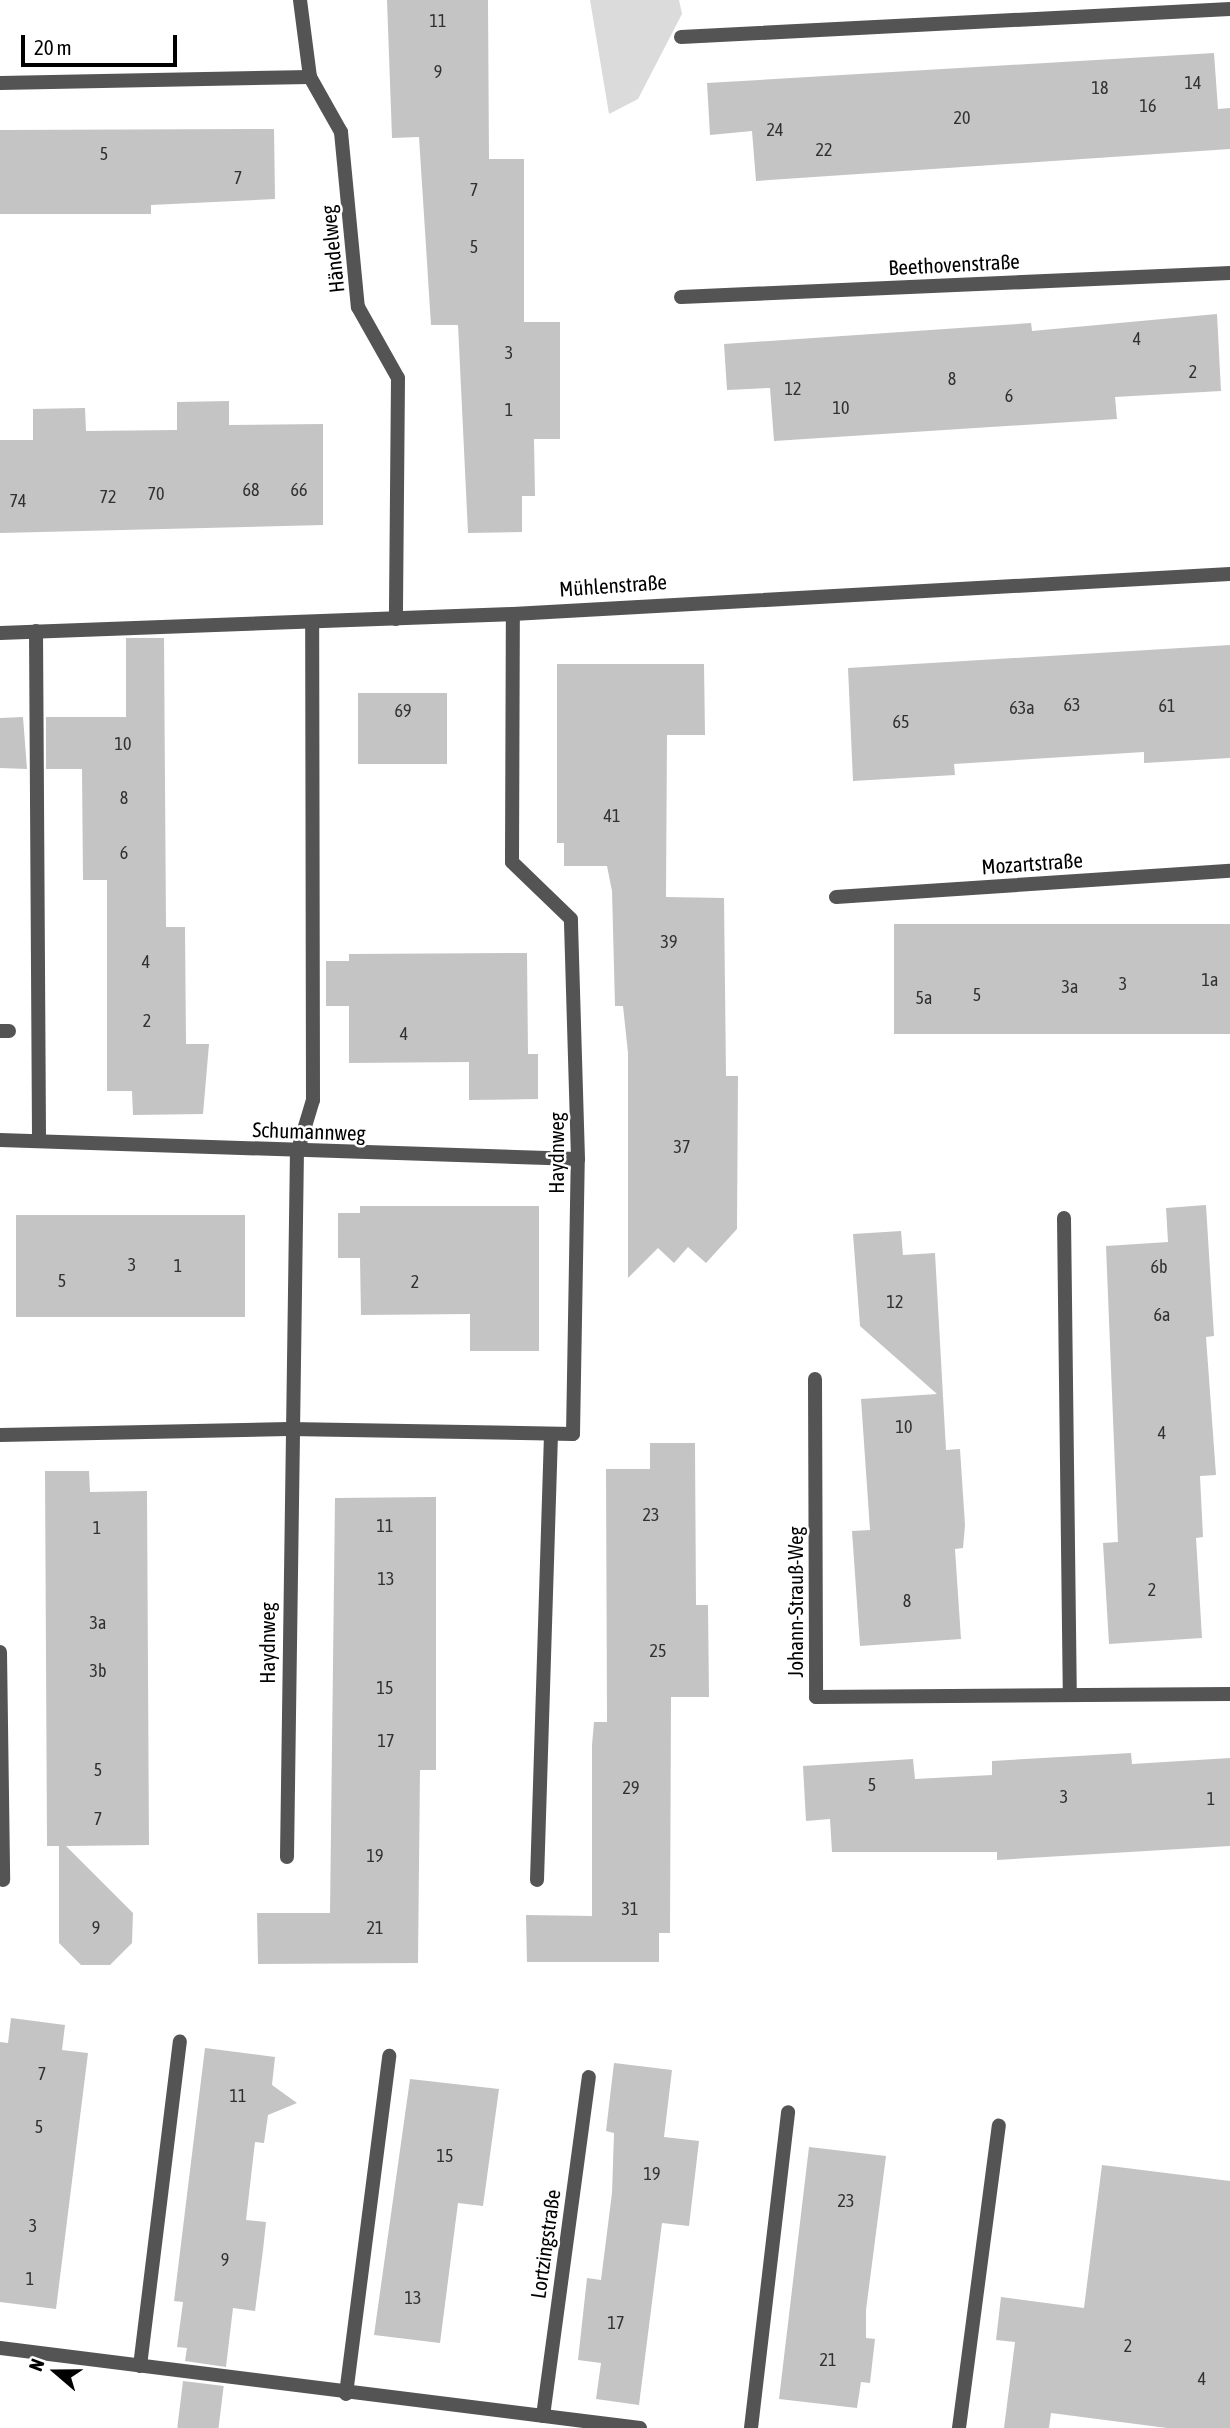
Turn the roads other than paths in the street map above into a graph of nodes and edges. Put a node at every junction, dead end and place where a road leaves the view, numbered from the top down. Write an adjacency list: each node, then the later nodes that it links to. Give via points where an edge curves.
1 (300, 0): 4 (street, Händelweg)
2 (1230, 9): 3 (street)
3 (681, 37)
4 (310, 77): 5 (street); 10 (street, Händelweg, via 341,132 358,307 398,378)
5 (0, 83)
6 (1230, 273): 7 (street, Beethovenstraße)
7 (681, 297)
8 (1230, 574): 9 (street, Mühlenstraße)
9 (513, 614): 10 (street, Mühlenstraße); 19 (street, Haydnweg, via 512,862 571,919)
10 (396, 619): 11 (street, Mühlenstraße)
11 (313, 623): 12 (street, Mühlenstraße); 18 (street, Haydnweg, via 313,1100)
12 (36, 631): 13 (street, Mühlenstraße); 17 (street)
13 (0, 633)
14 (1230, 871): 15 (street, Mozartstraße)
15 (836, 897)
16 (0, 1140): 17 (street, Schumannweg)
17 (39, 1140): 18 (street, Schumannweg)
18 (297, 1153): 19 (street, Schumannweg); 22 (street, Haydnweg)
19 (578, 1159): 23 (street, Haydnweg, via 573,1434)
20 (1064, 1217): 27 (street)
21 (815, 1379): 27 (street, Johann-Strauß-Weg, via 816,1698)
22 (289, 1429): 23 (street); 24 (street); 28 (street, Haydnweg)
23 (551, 1434): 30 (street)
24 (0, 1435)
25 (0, 1652): 29 (street)
26 (1230, 1694): 27 (street, Johann-Strauß-Weg)
27 (1070, 1695)
28 (287, 1857)
29 (3, 1880)
30 (537, 1880)
31 (180, 2041): 37 (street)
32 (389, 2056): 38 (street)
33 (589, 2077): 39 (street, Lortzingstraße)
34 (789, 2112): 41 (street)
35 (999, 2126): 42 (street)
36 (0, 2348): 37 (street)
37 (140, 2366): 38 (street)
38 (346, 2394): 39 (street)
39 (543, 2416): 40 (street)
40 (640, 2428)
41 (751, 2428)
42 (959, 2428)

